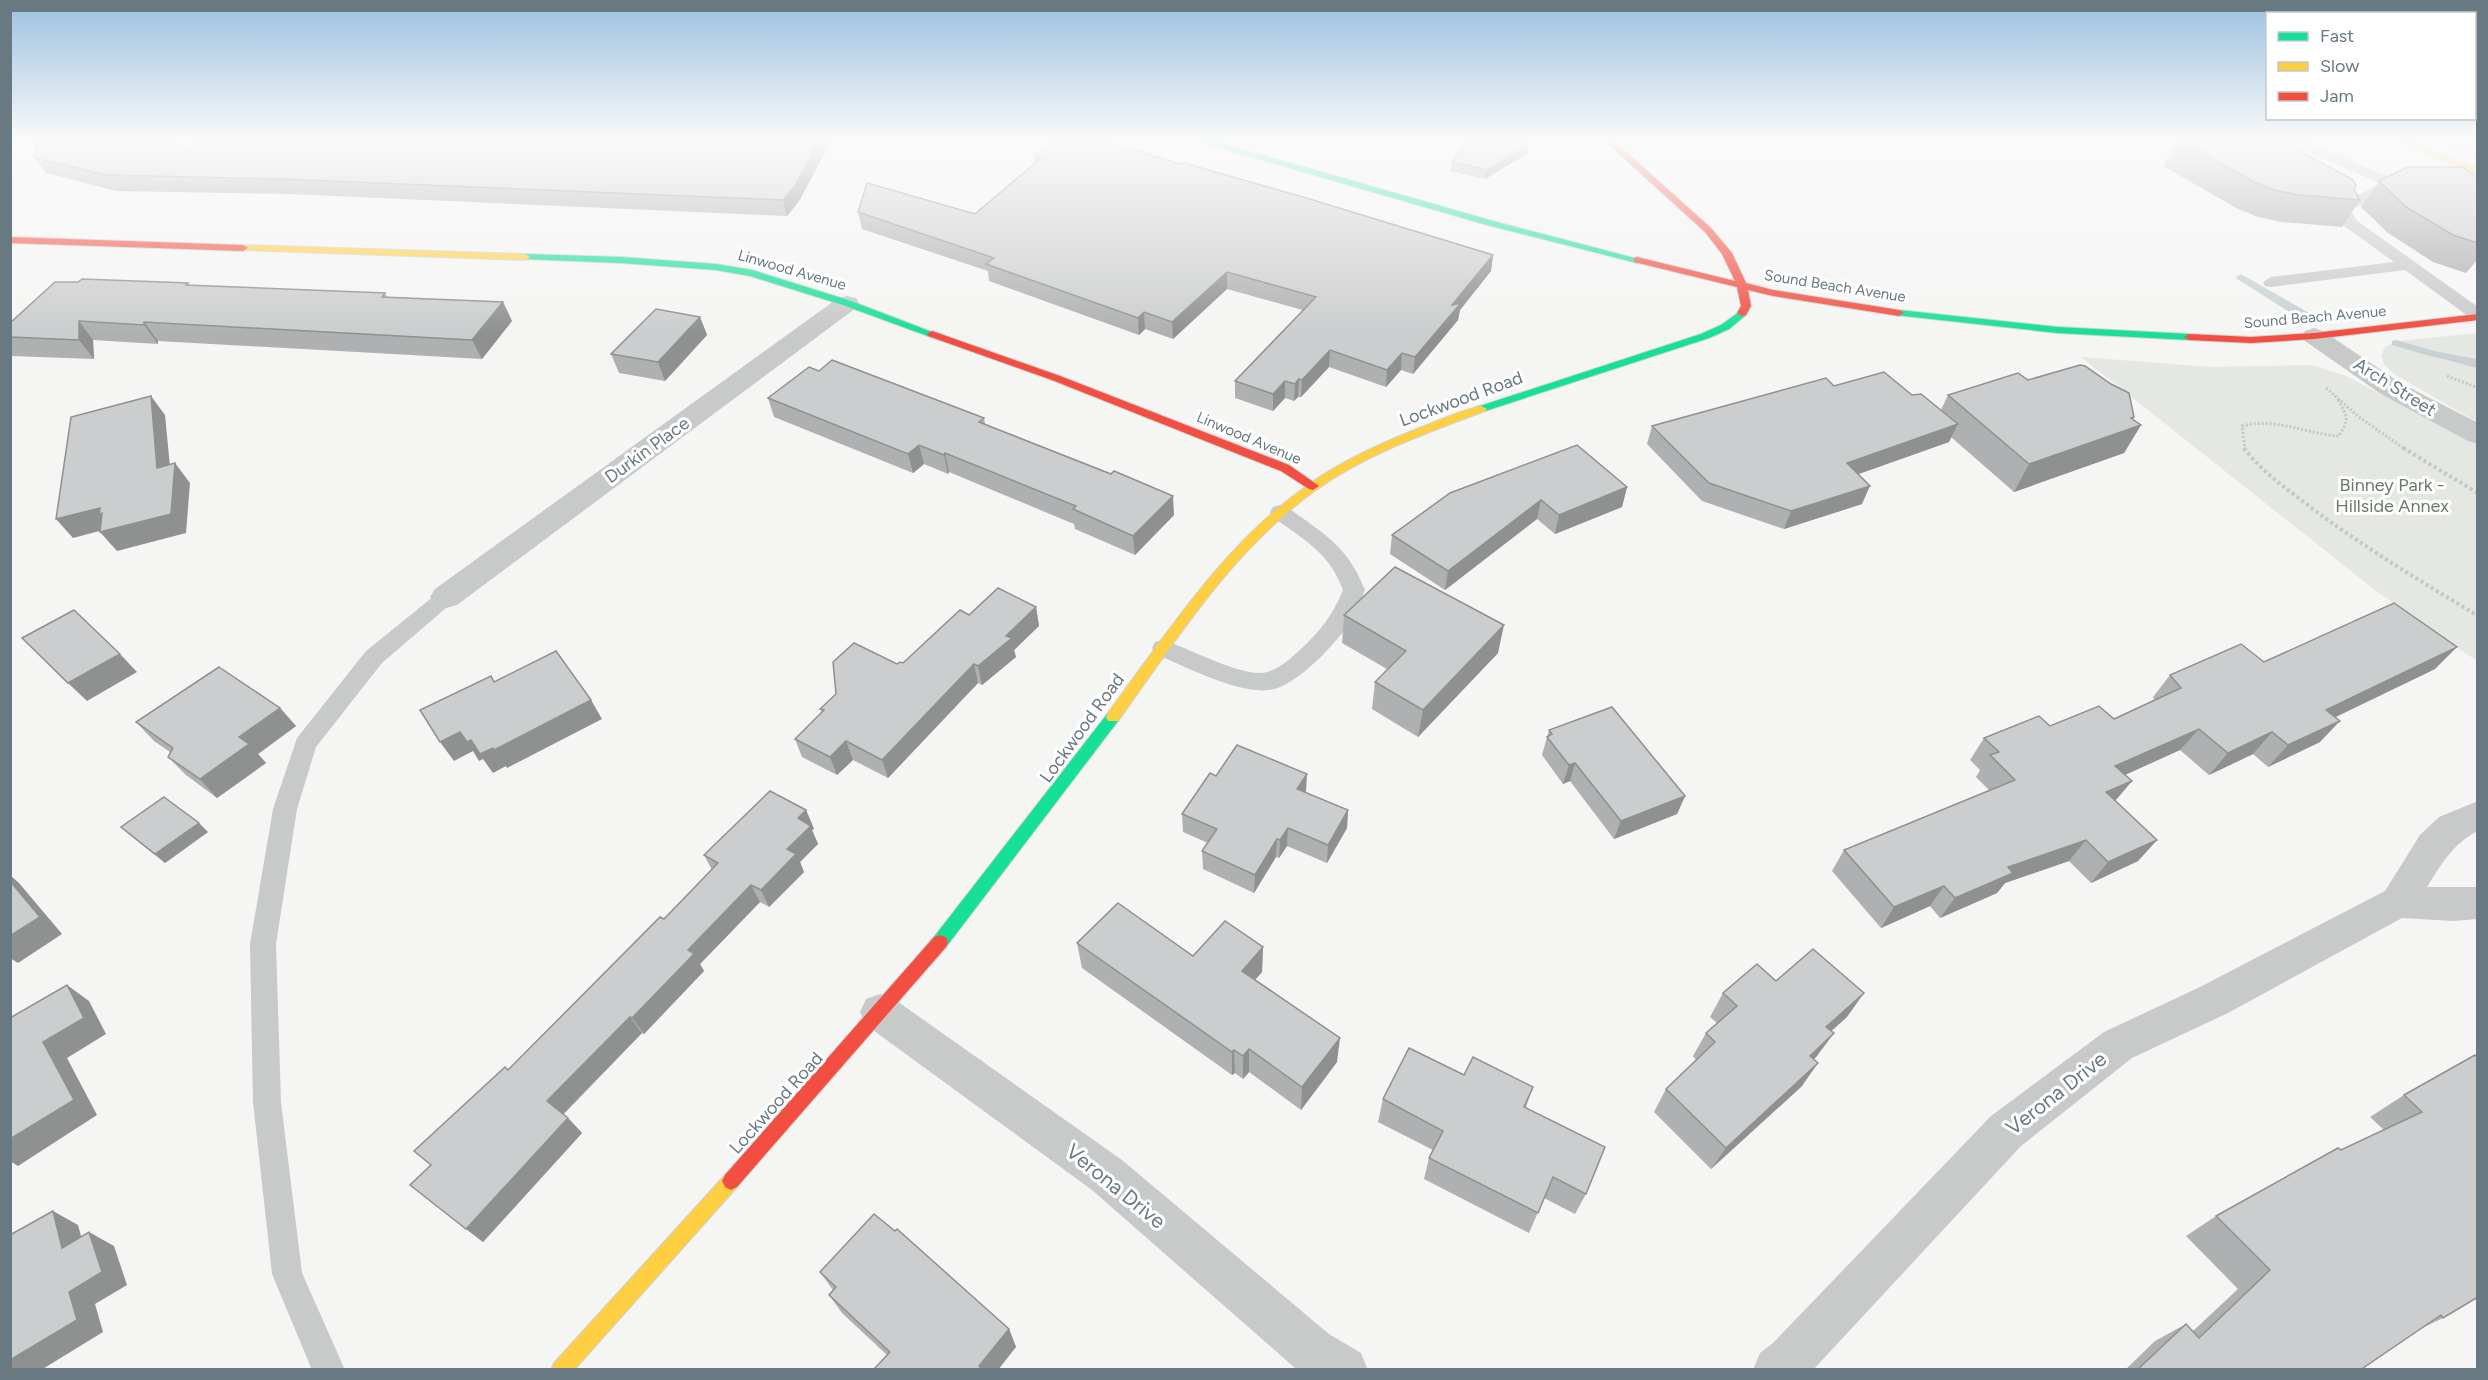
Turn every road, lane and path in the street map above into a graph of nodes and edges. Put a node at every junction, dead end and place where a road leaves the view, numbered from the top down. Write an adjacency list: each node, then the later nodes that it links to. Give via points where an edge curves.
1 (1429, 205): 7 (street, Sound Beach Avenue)
2 (1681, 205): 7 (street, via 1727,253)
3 (2355, 205): 5 (lane, via 2345,211 2349,222)
4 (10, 240): 8 (street, Linwood Avenue, via 716,267 752,273)
5 (2408, 265): 6 (lane); 9 (lane)
6 (2271, 282)
7 (1742, 286): 10 (street, Sound Beach Avenue, via 1888,312 2036,328 2216,339); 14 (street, Lockwood Road, via 1746,306 1734,322 1720,331 1452,420 1379,450)
8 (847, 303): 14 (street, Linwood Avenue, via 1056,378 1285,468); 17 (street, Durkin Place)
9 (2478, 316): 10 (street, Sound Beach Avenue)
10 (2314, 336): 13 (street, Arch Street, via 2390,388)
11 (2324, 387): 12 (path)
12 (2338, 400): 15 (path); 18 (path, via 2347,423 2339,436 2319,436 2268,422 2250,422 2242,426 2243,447 2257,466 2329,521)
13 (2478, 435)
14 (1313, 486): 16 (street, Lockwood Road)
15 (2478, 494)
16 (1280, 512): 19 (street, Lockwood Road, via 1235,556); 19 (lane, via 1330,548 1354,590 1344,615 1320,644 1295,668 1268,682 1228,676)
17 (446, 597): 24 (lane, via 374,657 305,744 285,809 262,944 267,1102 287,1274)
18 (2478, 616)
19 (1163, 648): 23 (street, Lockwood Road, via 1034,824)
20 (2478, 815): 21 (street, Verona Drive, via 2452,826 2433,846)
21 (2398, 902): 22 (street); 27 (street, Verona Drive, via 2214,1000 2118,1045 2066,1084 2006,1131)
22 (2478, 903)
23 (880, 1012): 25 (street, Lockwood Road); 26 (street, Verona Drive, via 1107,1175 1312,1351)
24 (328, 1370)
25 (561, 1370)
26 (1344, 1370)
27 (1777, 1370)

